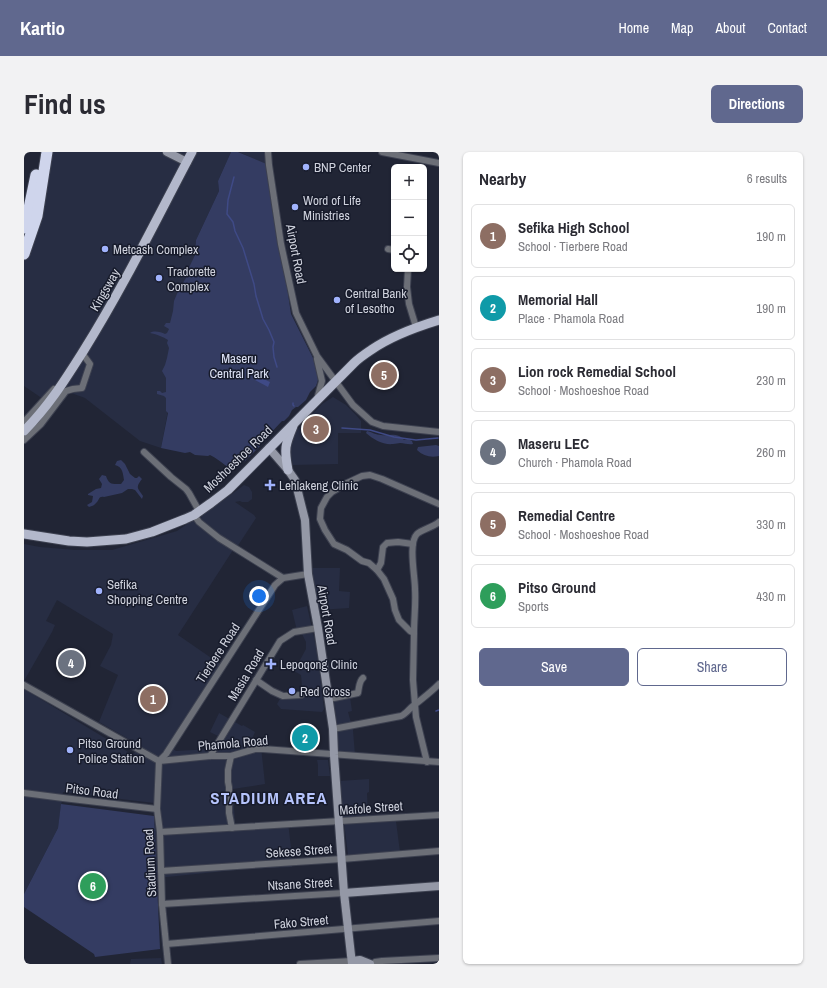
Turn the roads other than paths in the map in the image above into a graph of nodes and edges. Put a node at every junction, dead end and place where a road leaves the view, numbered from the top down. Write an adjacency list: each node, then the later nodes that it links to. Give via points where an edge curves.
1 (39, 152): 10 (highway)
2 (47, 152): 11 (highway, via 37,216)
3 (167, 152): 7 (main road)
4 (192, 152): 7 (main road, Kingsway)
5 (268, 152): 16 (street, Airport Road, via 281,244 296,313)
6 (382, 152): 9 (street)
7 (187, 162): 15 (main road, Kingsway, via 130,273)
8 (439, 163): 9 (street)
9 (421, 164)
10 (24, 228)
11 (24, 254)
12 (408, 272): 14 (street, via 409,304)
13 (439, 320): 14 (main road, Moshoeshoe Road)
14 (416, 327): 18 (main road, Moshoeshoe Road, via 372,349)
15 (82, 353): 17 (main road, Kingsway); 24 (street, via 90,364 82,388 66,391 41,424)
16 (317, 356): 18 (street); 19 (street, via 322,381)
17 (70, 372): 20 (street); 22 (main road, Kingsway, via 60,389)
18 (335, 382): 19 (main road, Moshoeshoe Road); 23 (street, via 353,405 372,422 383,426)
19 (316, 401): 21 (main road, Moshoeshoe Road)
20 (24, 422)
21 (294, 422): 25 (main road, Moshoeshoe Road); 27 (main road, via 286,444)
22 (24, 431)
23 (439, 432)
24 (24, 440)
25 (269, 448): 27 (main road, Airport Road); 29 (main road, Moshoeshoe Road, via 228,490)
26 (144, 452): 29 (street, via 186,489)
27 (288, 470): 34 (main road, Airport Road, via 295,480 305,520)
28 (439, 504): 33 (street, via 370,475 347,483 327,497 321,508 320,519 334,544)
29 (196, 513): 31 (main road, Moshoeshoe Road, via 152,532 126,539 87,542); 35 (street, via 199,522 220,538)
30 (439, 522): 32 (street, via 418,534)
31 (24, 534)
32 (413, 544): 33 (street, via 387,544 383,547); 37 (street)
33 (377, 570): 37 (street, via 393,599 399,620)
34 (308, 574): 35 (street); 36 (main road, Airport Road)
35 (282, 578): 49 (street, Tierbere Road)
36 (318, 628): 39 (street, Masia Road, via 294,632 280,641); 43 (main road, Airport Road)
37 (414, 633): 44 (street, via 413,680)
38 (362, 678): 43 (street, via 358,694)
39 (256, 680): 42 (street, via 283,696); 47 (street, Masia Road)
40 (439, 684): 44 (street)
41 (24, 685): 49 (street)
42 (301, 696)
43 (328, 699): 45 (main road, Airport Road)
44 (416, 704): 45 (street, via 400,716); 50 (street, via 416,717)
45 (333, 729): 46 (main road, Airport Road)
46 (334, 755): 48 (street, Phamola Road, via 263,749); 50 (street, Phamola Road); 55 (main road, Airport Road)
47 (210, 756): 48 (street, Phamola Road); 49 (street, Phamola Road)
48 (231, 756): 56 (street, via 228,782)
49 (159, 761): 53 (street, Stadium Road)
50 (427, 762): 51 (street, Phamola Road)
51 (439, 762)
52 (24, 793): 53 (street, Pitso Road)
53 (157, 809): 57 (street, Stadium Road)
54 (439, 815): 55 (street, Mafole Street)
55 (339, 821): 56 (street, Mafole Street); 59 (main road, Airport Road)
56 (232, 828): 57 (street, Mafole Street)
57 (160, 832): 60 (street, Stadium Road)
58 (439, 851): 59 (street, Sekese Street)
59 (342, 859): 60 (street, Sekese Street); 62 (main road, Airport Road)
60 (161, 871): 63 (street, Stadium Road)
61 (439, 886): 62 (main road, Ntsane Street)
62 (344, 893): 63 (street, Ntsane Street); 65 (main road, Airport Road)
63 (162, 904): 66 (street, Stadium Road)
64 (439, 921): 65 (street, Fako Street)
65 (349, 928): 66 (street, Fako Street); 68 (main road, Airport Road)
66 (166, 944): 69 (street, Stadium Road)
67 (439, 958): 71 (street, via 382,961)
68 (352, 962): 70 (street); 71 (main road, via 360,960)
69 (168, 964)
70 (300, 964)
71 (372, 964)

